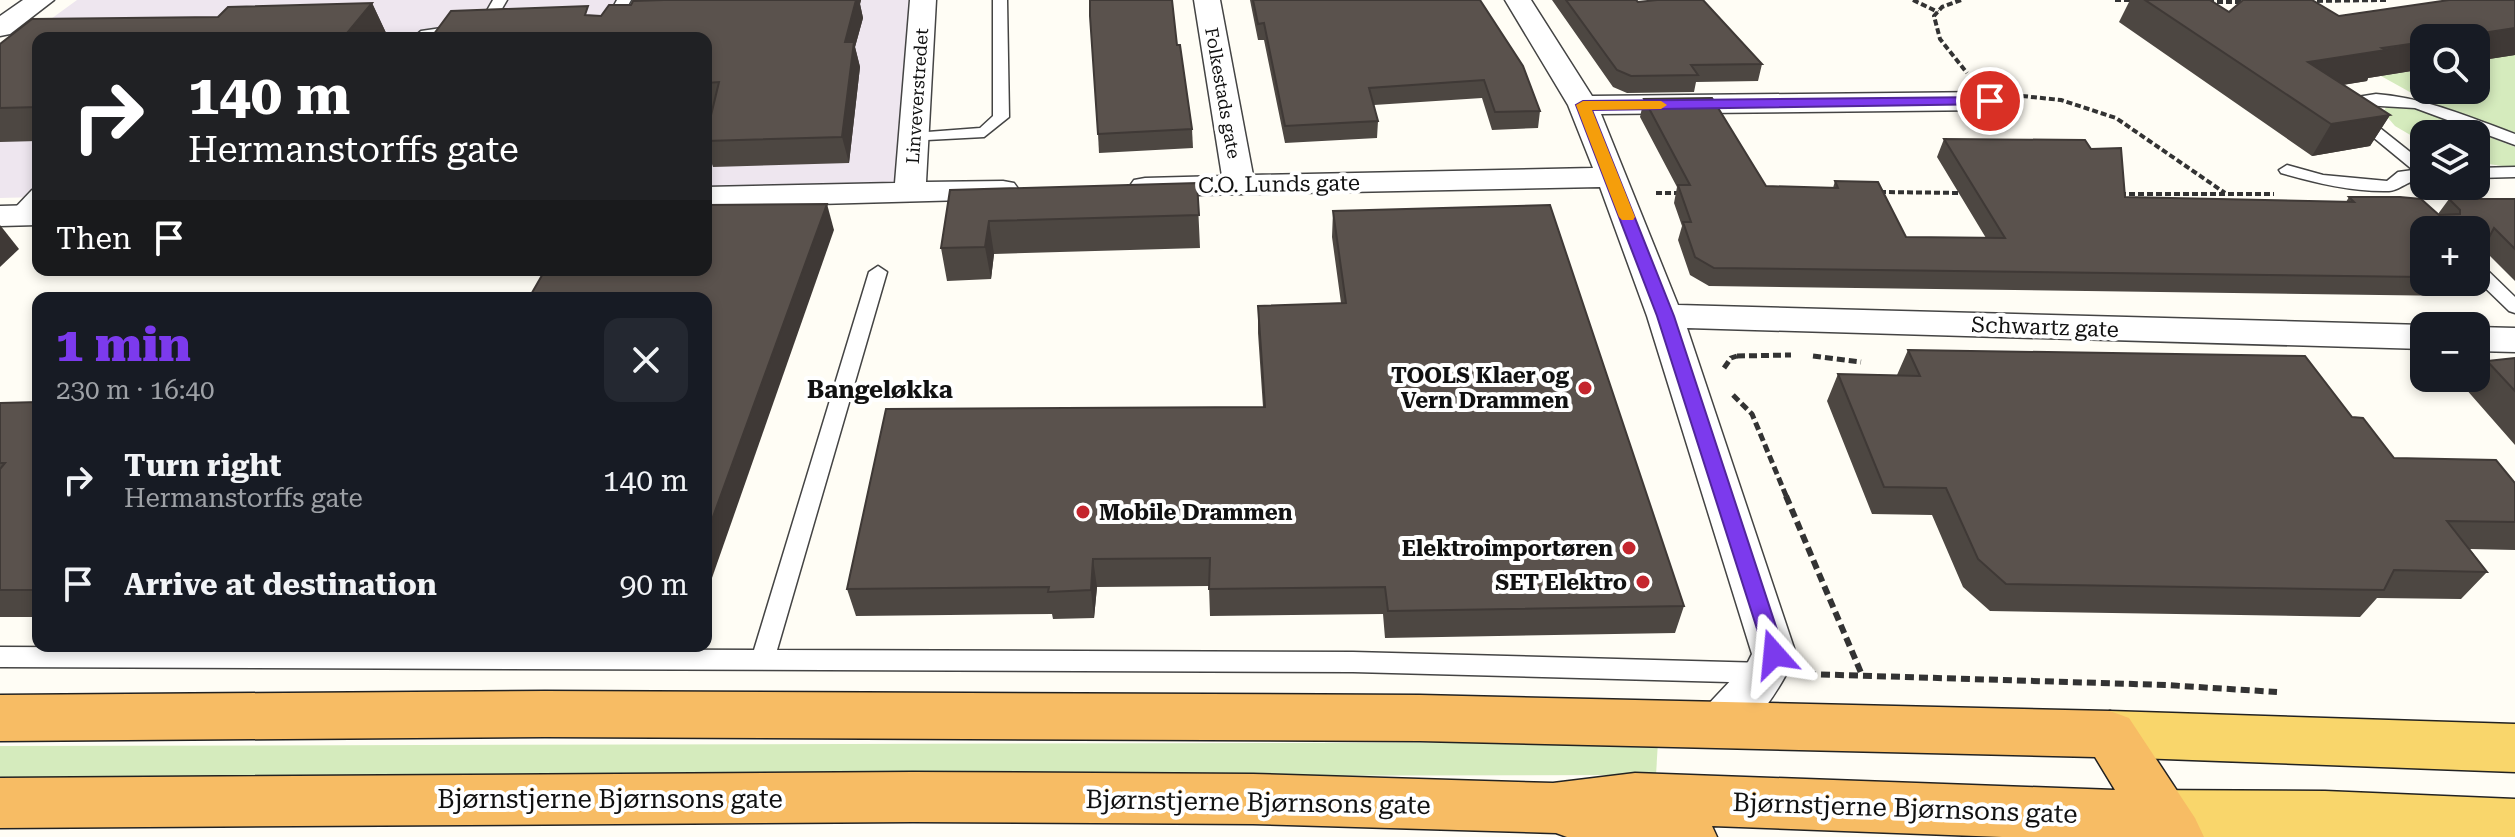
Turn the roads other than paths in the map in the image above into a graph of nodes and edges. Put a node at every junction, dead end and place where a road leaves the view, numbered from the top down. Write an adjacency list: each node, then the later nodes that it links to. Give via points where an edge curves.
1 (41, 0): 10 (street)
2 (500, 0): 12 (lane)
3 (624, 0): 8 (lane)
4 (923, 0): 19 (street, Linveverstredet)
5 (1000, 0): 19 (lane, via 1001,117 984,132)
6 (1207, 0): 27 (street, Folkestads gate)
7 (1518, 0): 16 (street)
8 (610, 23): 9 (lane); 14 (lane)
9 (594, 24)
10 (10, 26)
11 (499, 27): 12 (lane)
12 (484, 28): 13 (lane)
13 (438, 32)
14 (606, 32)
15 (1992, 94): 16 (street)
16 (1583, 105): 26 (street)
17 (2459, 120): 21 (lane, via 2401,99 2356,101 2353,114)
18 (2490, 131): 20 (lane)
19 (914, 138): 31 (street, Linveverstredet)
20 (2515, 140)
21 (2410, 161)
22 (2287, 170): 28 (lane, via 2322,180)
23 (2515, 172): 24 (lane)
24 (2490, 173)
25 (2410, 174): 28 (lane)
26 (1611, 177): 27 (street, C.O. Lunds gate); 37 (street)
27 (1239, 185): 29 (street, C.O. Lunds gate)
28 (2391, 186): 33 (lane)
29 (1116, 188)
30 (1037, 189): 31 (street)
31 (910, 191): 32 (street)
32 (712, 197)
33 (2408, 203)
34 (878, 272): 42 (lane)
35 (2490, 283): 36 (lane)
36 (2515, 307)
37 (1665, 316): 38 (street, Schwartz gate); 43 (street, via 1774,654)
38 (2410, 337)
39 (2490, 339): 40 (street)
40 (2515, 340)
41 (0, 657): 42 (lane)
42 (763, 659): 43 (lane, via 1353,662)
43 (1766, 673): 45 (street)
44 (0, 718): 45 (highway, via 561,714 1420,718)
45 (1718, 725): 46 (highway)
46 (2110, 734): 47 (main road); 51 (highway)
47 (2515, 748)
48 (0, 803): 49 (highway, Bjørnstjerne Bjørnsons gate, via 913,797)
49 (1553, 808): 51 (highway, Bjørnstjerne Bjørnsons gate, via 1635,798); 53 (highway, via 1637,832)
50 (2515, 825): 52 (main road, Bjørnstjerne Bjørnsons gate)
51 (2149, 826): 52 (main road, Bjørnstjerne Bjørnsons gate, via 2235,813)
52 (2418, 828)
53 (1688, 837)

